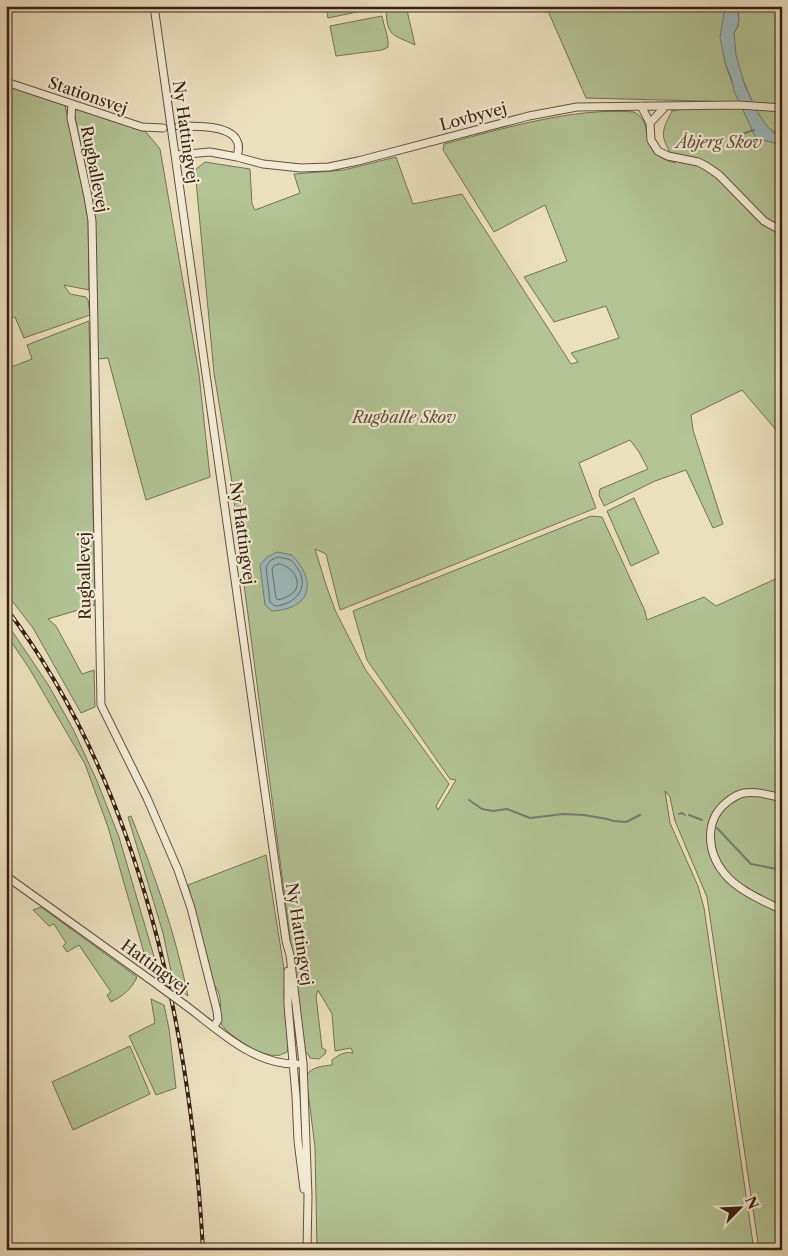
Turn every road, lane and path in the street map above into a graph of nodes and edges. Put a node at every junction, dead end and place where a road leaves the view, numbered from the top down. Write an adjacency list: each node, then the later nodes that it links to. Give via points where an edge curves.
1 (154, 6): 10 (street, Ny Hattingvej)
2 (6, 82): 3 (street, Stationsvej)
3 (72, 104): 9 (street, Stationsvej, via 142,127); 17 (street, Rugballevej, via 71,118 92,221 101,704 178,870 218,1011)
4 (641, 106): 5 (street, Lovbyvej); 7 (street); 11 (street, Lovbyvej, via 556,110 329,166 301,168)
5 (663, 106): 6 (street, Lovbyvej); 7 (street)
6 (782, 108)
7 (650, 123): 12 (street, via 651,140 658,151 698,162 720,175 764,221)
8 (179, 126): 11 (street, via 198,126 231,133 239,147)
9 (162, 128)
10 (176, 155): 11 (street, Lovbyvej, via 210,152); 16 (street, Ny Hattingvej)
11 (237, 157)
12 (782, 231)
13 (782, 798): 15 (street, via 758,792 742,793 720,808 713,820 710,836 717,862 725,875 747,892)
14 (6, 876): 17 (street, Hattingvej, bridge)
15 (782, 910)
16 (286, 941): 18 (street); 19 (street, Ny Hattingvej)
17 (214, 1026): 18 (street, Hattingvej, via 253,1054 273,1062)
18 (293, 1064): 19 (street, Hattingvej); 20 (street, via 299,1070); 21 (street)
19 (303, 1064): 20 (street)
20 (306, 1138): 21 (street)
21 (307, 1217): 22 (street)
22 (308, 1250)

